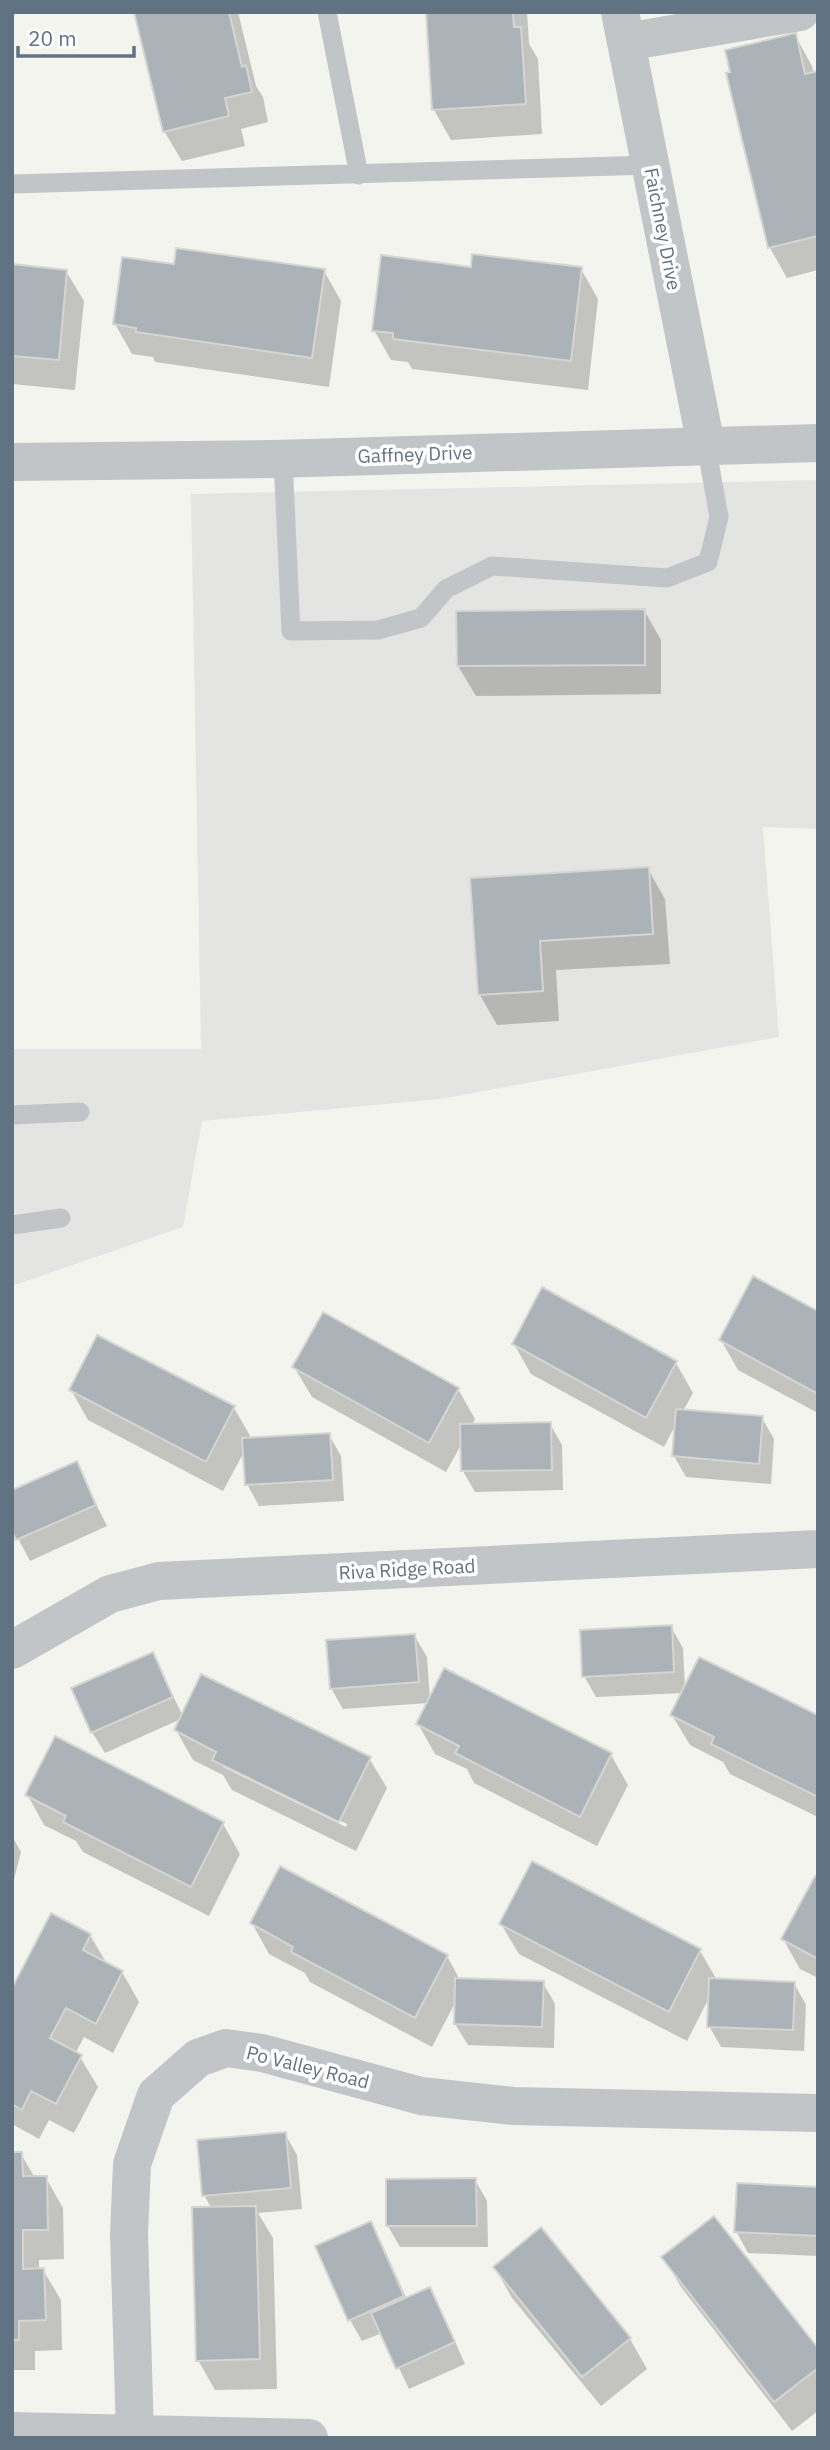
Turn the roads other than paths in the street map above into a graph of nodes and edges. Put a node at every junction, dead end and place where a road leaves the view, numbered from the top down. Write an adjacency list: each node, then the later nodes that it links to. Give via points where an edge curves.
1 (327, 12): 5 (lane)
2 (800, 12): 3 (street)
3 (623, 27): 4 (street, Faichney Drive)
4 (650, 165): 5 (lane); 8 (street, Faichney Drive)
5 (359, 175): 6 (lane)
6 (12, 184)
7 (818, 443): 8 (street, Gaffney Drive)
8 (706, 445): 9 (street, Gaffney Drive); 9 (lane, via 719,517 708,562 667,578 492,566 446,589 421,618 378,630 291,631)
9 (283, 459): 10 (street, Gaffney Drive)
10 (12, 462)
11 (80, 1112): 12 (lane)
12 (12, 1115)
13 (61, 1218): 14 (lane)
14 (12, 1224)
15 (818, 1549): 16 (street, Riva Ridge Road, via 159,1581 110,1594)
16 (12, 1650)
17 (818, 2113): 19 (street, Po Valley Road, via 514,2106 421,2096 262,2053 226,2048 198,2058 156,2095 132,2164 129,2234)
18 (12, 2431): 19 (street)
19 (135, 2434): 20 (street)
20 (309, 2438)

